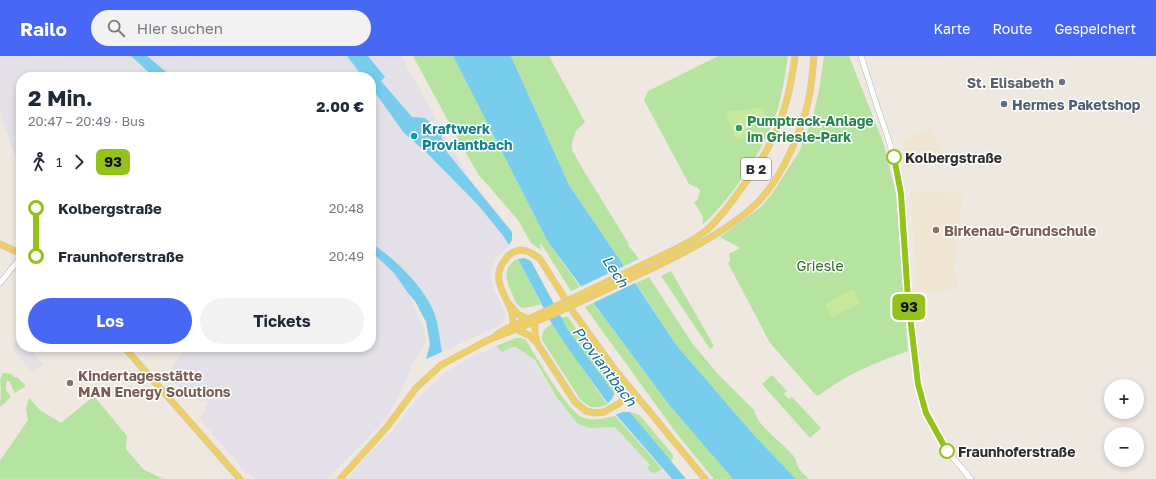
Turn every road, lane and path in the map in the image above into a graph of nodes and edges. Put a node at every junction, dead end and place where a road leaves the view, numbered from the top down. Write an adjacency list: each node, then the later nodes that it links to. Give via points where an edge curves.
1 (795, 56): 8 (main road, B 2, via 785,108 759,164 719,219)
2 (814, 56): 5 (main road, B 2)
3 (818, 56): 5 (street)
4 (862, 56): 24 (street, via 879,114 890,141 899,179 908,299 919,391 930,422 947,451)
5 (814, 63): 8 (main road, B 2, via 810,92 800,129 789,155 768,190 741,216 701,242)
6 (0, 244): 7 (main road)
7 (16, 252)
8 (671, 255): 12 (main road, B 2, bridge)
9 (16, 262): 10 (street)
10 (0, 283)
11 (508, 302): 13 (main road, via 519,315); 15 (main road, via 514,321); 20 (main road, via 499,283 499,272 503,262 513,252 532,253 540,258 574,313)
12 (545, 314): 13 (main road, B 2); 14 (main road, B 2)
13 (528, 319): 15 (main road)
14 (535, 322): 16 (main road); 18 (main road)
15 (512, 327): 17 (main road)
16 (518, 330): 17 (main road); 18 (main road)
17 (488, 340): 22 (main road, via 441,365 416,388 387,427)
18 (537, 343): 20 (main road, via 582,409 599,413 610,409)
19 (128, 352): 21 (main road)
20 (633, 392): 23 (main road)
21 (240, 479)
22 (340, 479)
23 (705, 479)
24 (970, 479)

